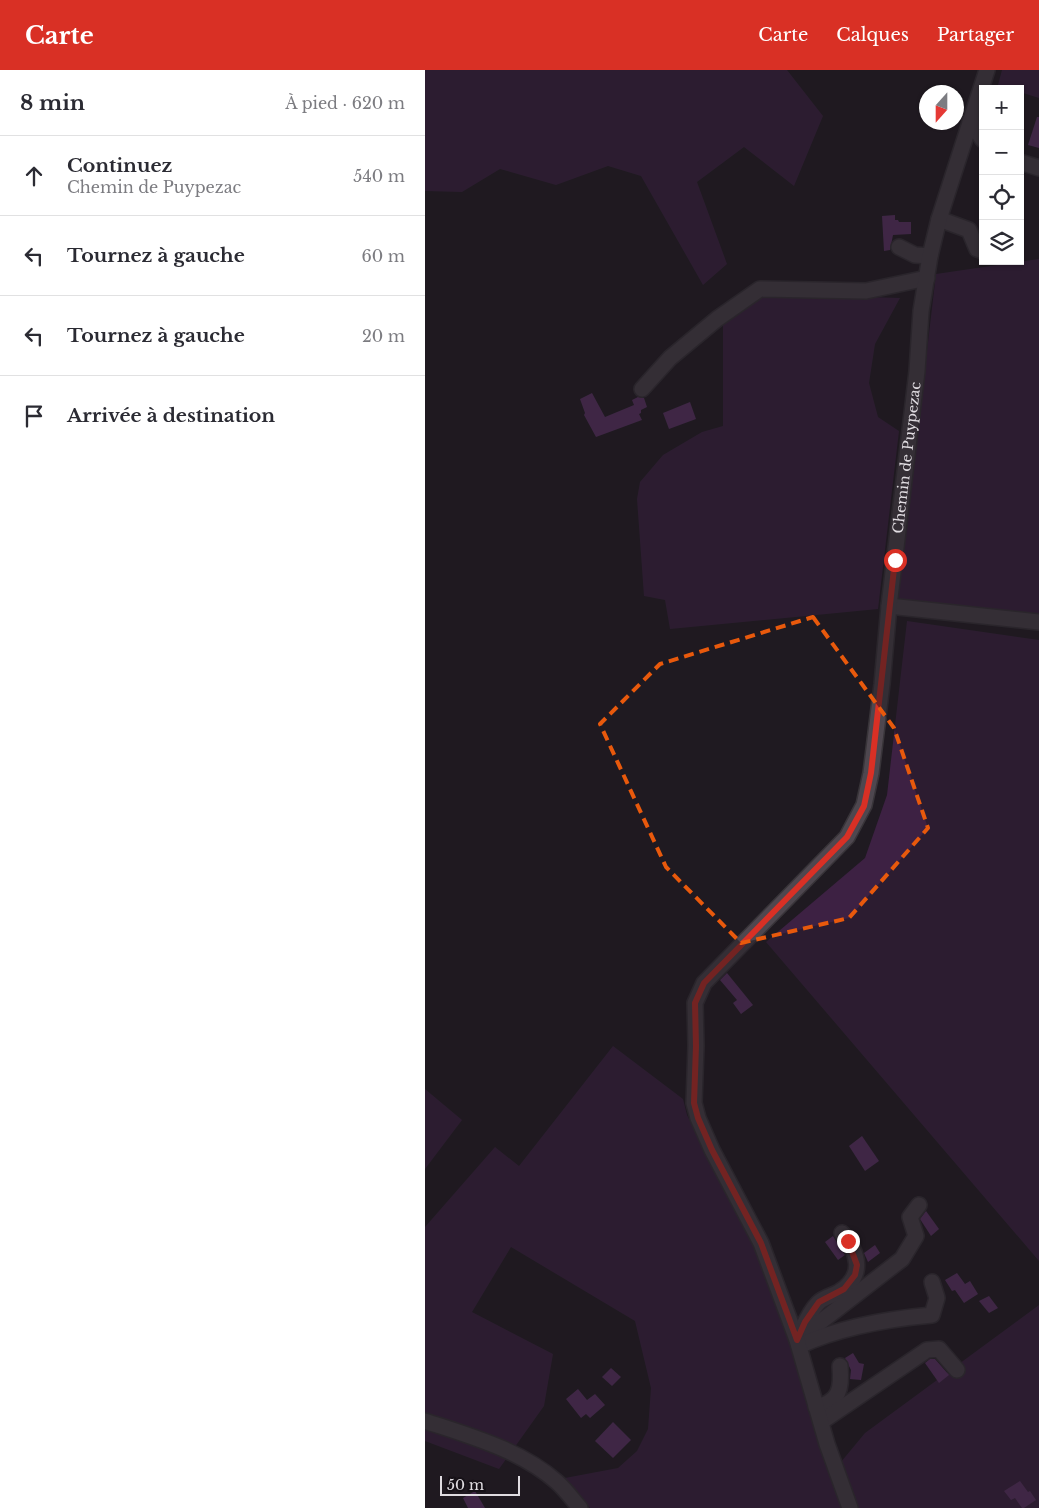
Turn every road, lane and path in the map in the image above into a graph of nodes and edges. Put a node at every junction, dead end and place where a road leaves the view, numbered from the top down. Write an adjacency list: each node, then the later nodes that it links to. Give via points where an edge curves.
1 (987, 70): 2 (street, Chemin de Puypezac)
2 (970, 121): 3 (street); 6 (street, Chemin de Puypezac)
3 (979, 134)
4 (1024, 163): 5 (street)
5 (1039, 168)
6 (939, 219): 8 (street, via 969,230); 9 (street, Chemin de Puypezac)
7 (899, 248): 9 (street, via 915,255)
8 (979, 250)
9 (930, 256): 10 (street, Chemin de Puypezac)
10 (927, 278): 11 (street, via 866,291 760,289 670,358); 12 (street, Chemin de Puypezac)
11 (642, 389)
12 (889, 606): 13 (street); 17 (street, Chemin de Puypezac, via 871,773 864,806 847,837 704,983 695,1003 694,1103 698,1118 761,1243)
13 (1039, 622)
14 (919, 1205): 17 (street, via 910,1217 916,1236 902,1260)
15 (842, 1233): 17 (street, via 854,1252 855,1275 844,1289 819,1302 805,1322)
16 (932, 1282): 17 (street, via 937,1298 932,1315 859,1326)
17 (798, 1343): 20 (street, Chemin de Puypezac)
18 (840, 1366): 20 (street, via 841,1384 837,1396)
19 (957, 1370): 22 (street, via 939,1350 927,1350)
20 (816, 1407): 22 (street, Chemin de Puypezac)
21 (425, 1421): 23 (street, via 518,1456 540,1468 559,1483)
22 (821, 1422): 24 (street, Chemin de Puypezac)
23 (580, 1508)
24 (850, 1508)

